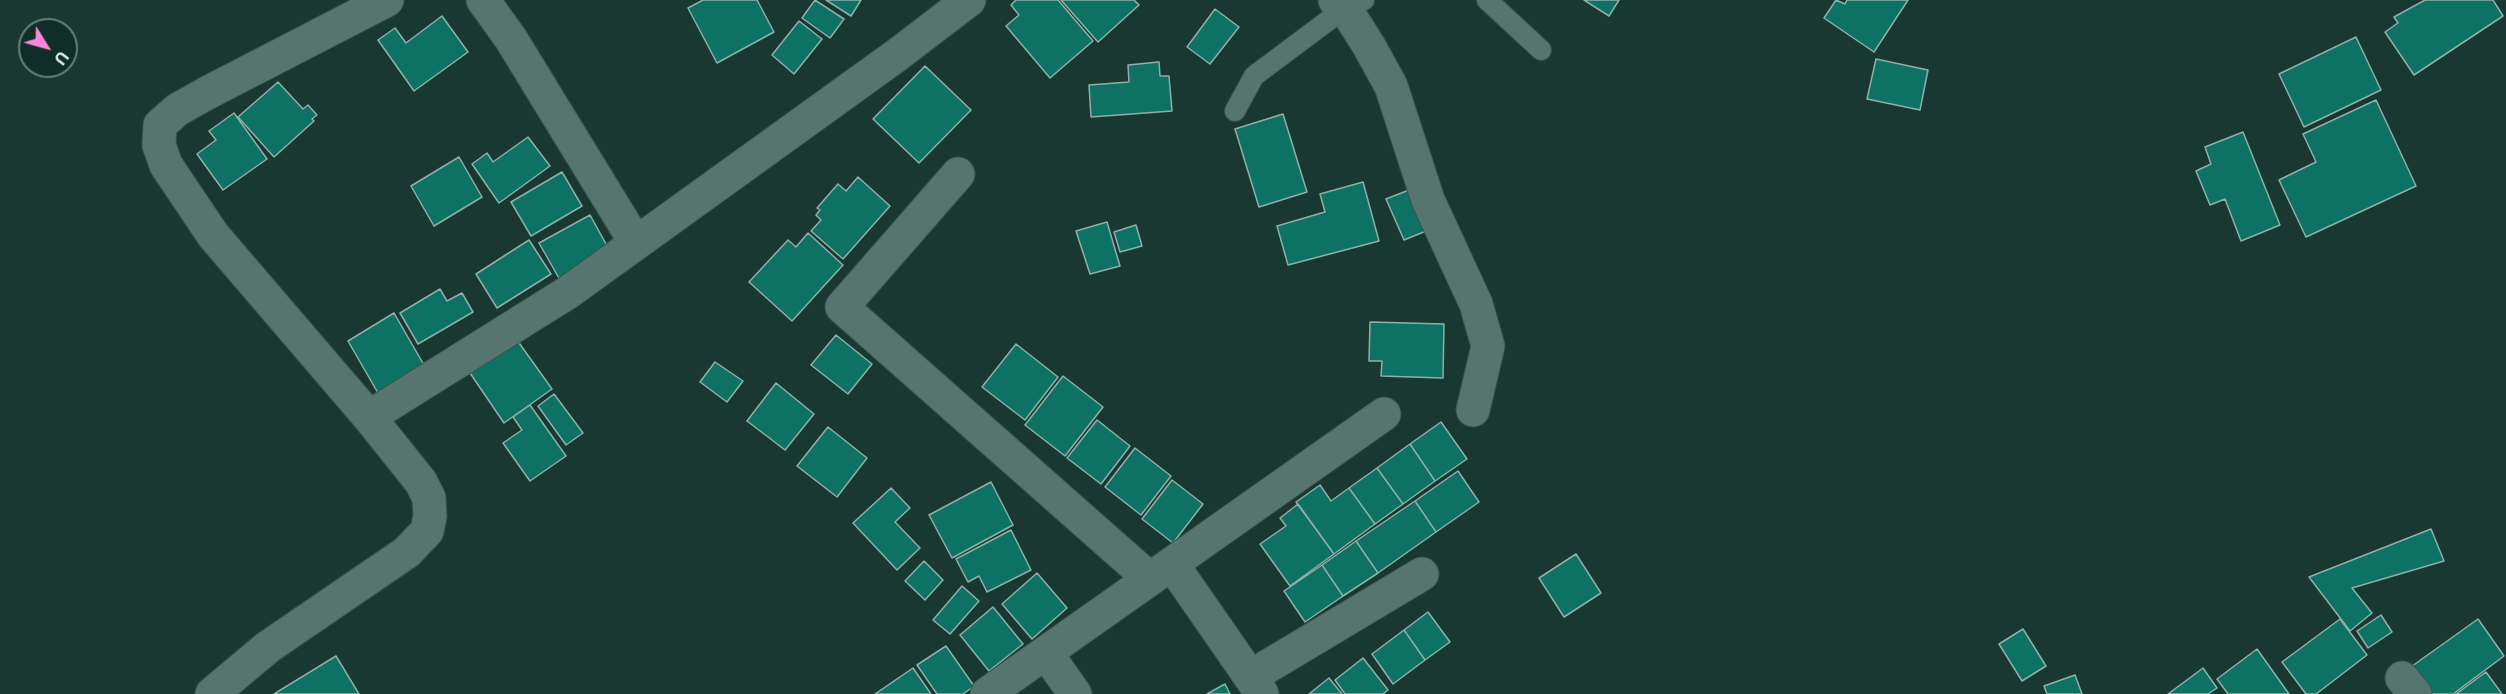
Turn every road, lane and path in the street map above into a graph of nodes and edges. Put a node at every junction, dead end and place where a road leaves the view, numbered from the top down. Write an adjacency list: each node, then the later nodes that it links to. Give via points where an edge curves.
1 (387, 0): 12 (street, via 177,110 160,125 159,144 166,165 213,235)
2 (483, 0): 9 (street)
3 (969, 0): 9 (street)
4 (1486, 0): 6 (lane)
5 (1348, 3): 7 (lane, via 1254,76); 10 (street, via 1390,86 1428,200 1485,332 1488,346)
6 (1541, 50)
7 (1235, 111)
8 (958, 174): 13 (street, via 842,307)
9 (636, 243): 12 (street, via 567,293)
10 (1473, 410)
11 (1384, 414): 13 (street)
12 (369, 417): 17 (street, via 429,498 427,531 407,552 268,647)
13 (1161, 572): 15 (street); 16 (street)
14 (1422, 574): 16 (street)
15 (1046, 653): 18 (street); 19 (street)
16 (1256, 685)
17 (212, 694)
18 (987, 694)
19 (1075, 694)

